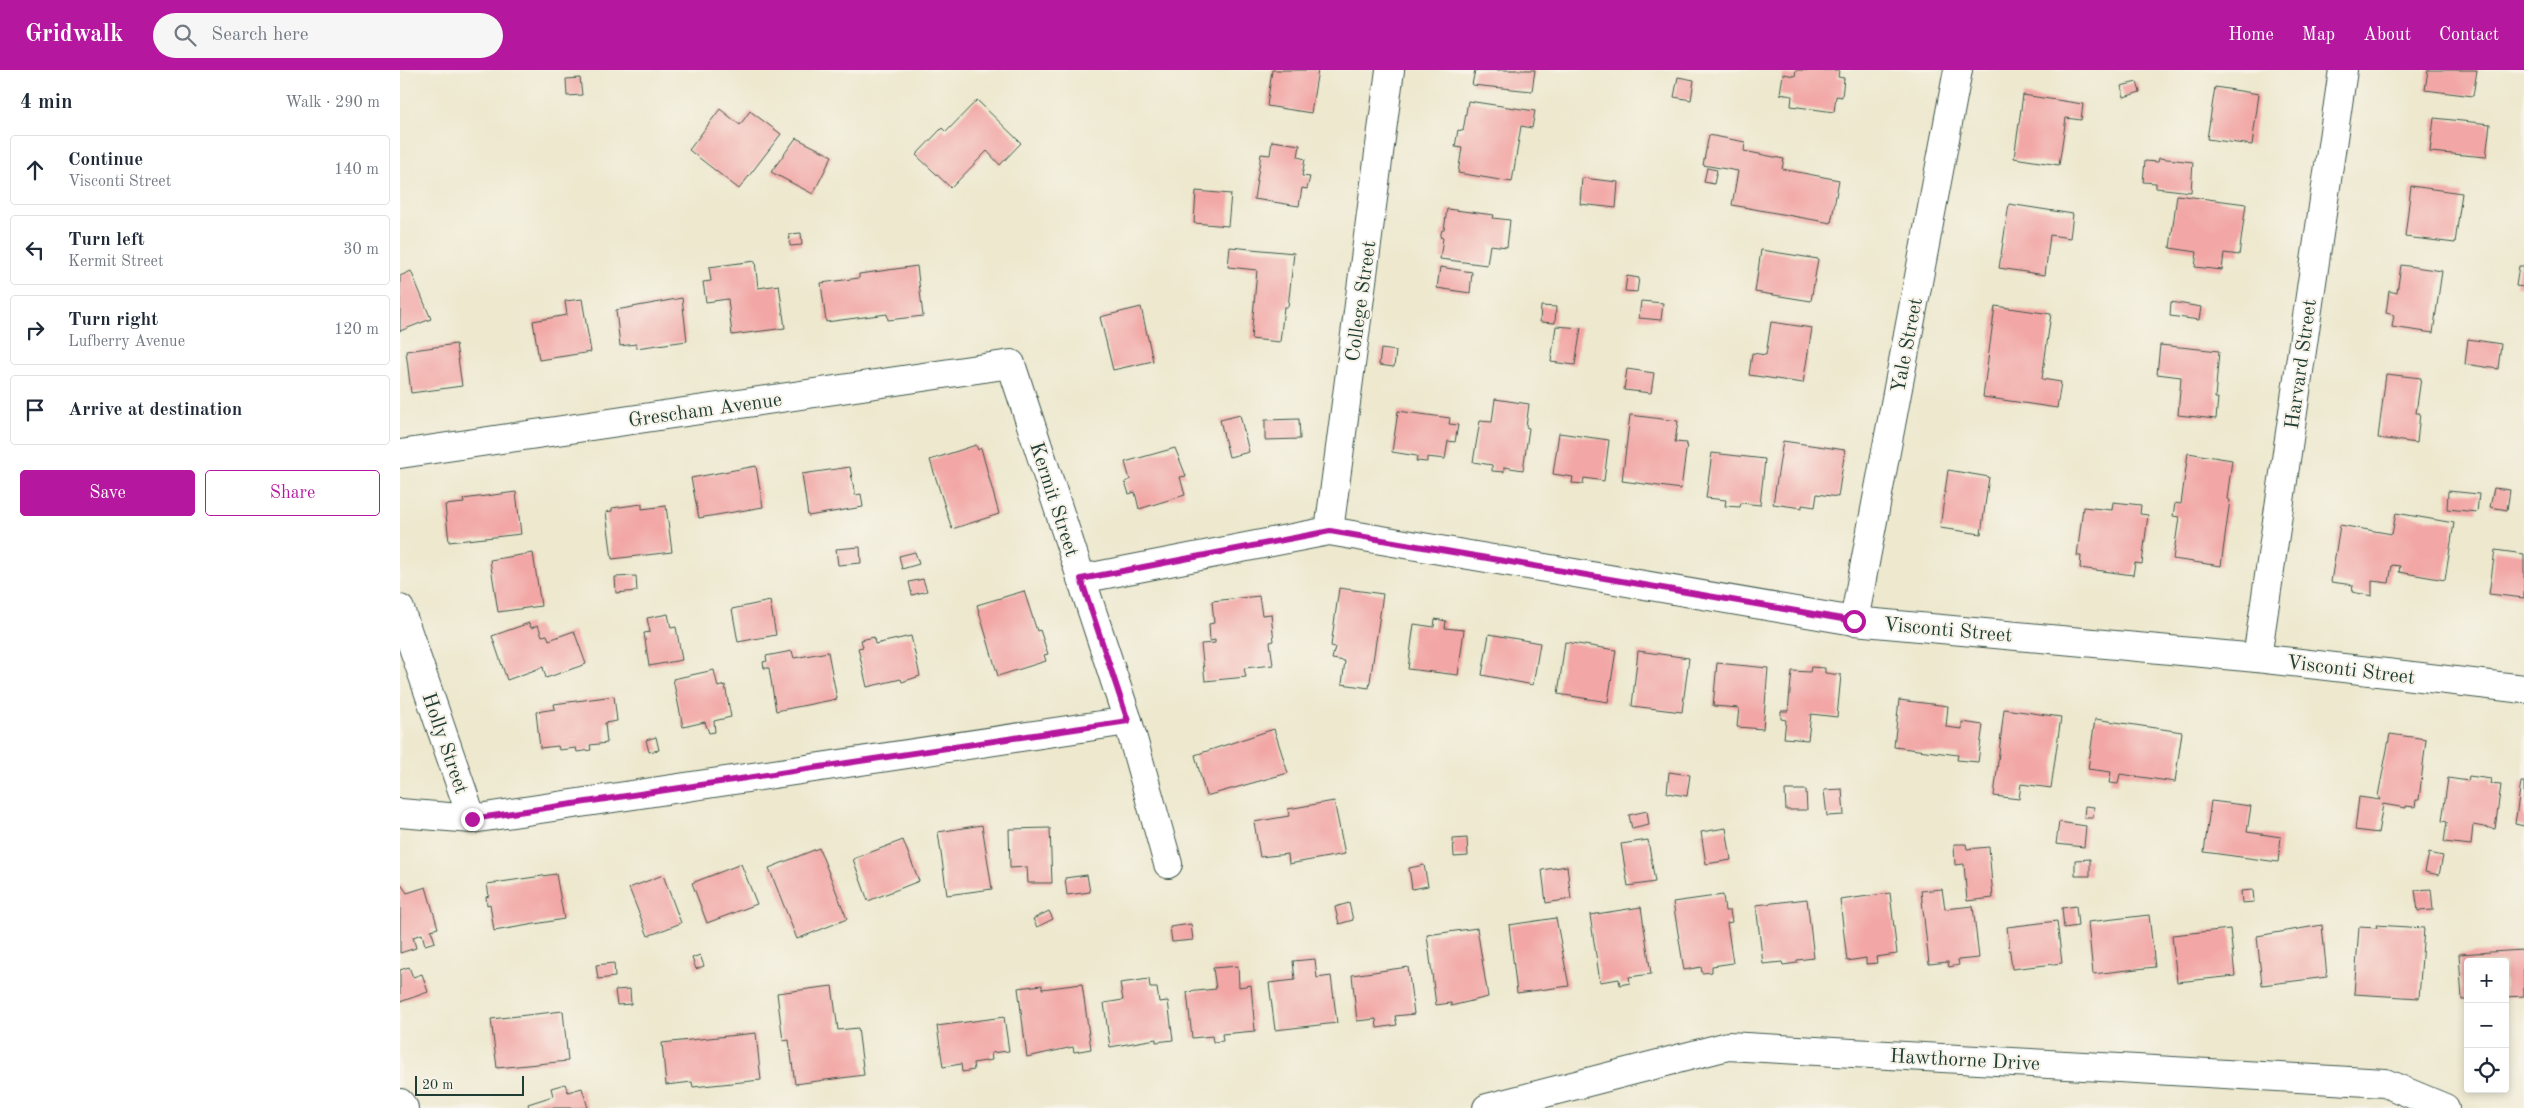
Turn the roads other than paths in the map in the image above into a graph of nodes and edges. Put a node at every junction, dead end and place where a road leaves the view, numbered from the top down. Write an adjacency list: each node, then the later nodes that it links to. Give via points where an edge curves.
1 (1390, 70): 6 (street, College Street)
2 (1958, 70): 9 (street, Yale Street)
3 (2343, 70): 10 (street, Harvard Street)
4 (1011, 364): 5 (street, Grescham Avenue); 7 (street, Kermit Street)
5 (400, 454)
6 (1330, 531): 7 (street, Visconti Street); 9 (street, Visconti Street)
7 (1081, 579): 12 (street, Kermit Street)
8 (400, 610): 14 (street, Holly Street)
9 (1854, 621): 10 (street, Visconti Street)
10 (2257, 658): 11 (street, Visconti Street)
11 (2524, 689)
12 (1128, 721): 14 (street); 15 (street, Kermit Street)
13 (400, 813): 14 (street)
14 (472, 819)
15 (1168, 864)
16 (400, 1103): 17 (street)
17 (404, 1108)
18 (1487, 1108): 19 (street, Hawthorne Drive, via 1728,1046 2385,1083)
19 (2445, 1108)

